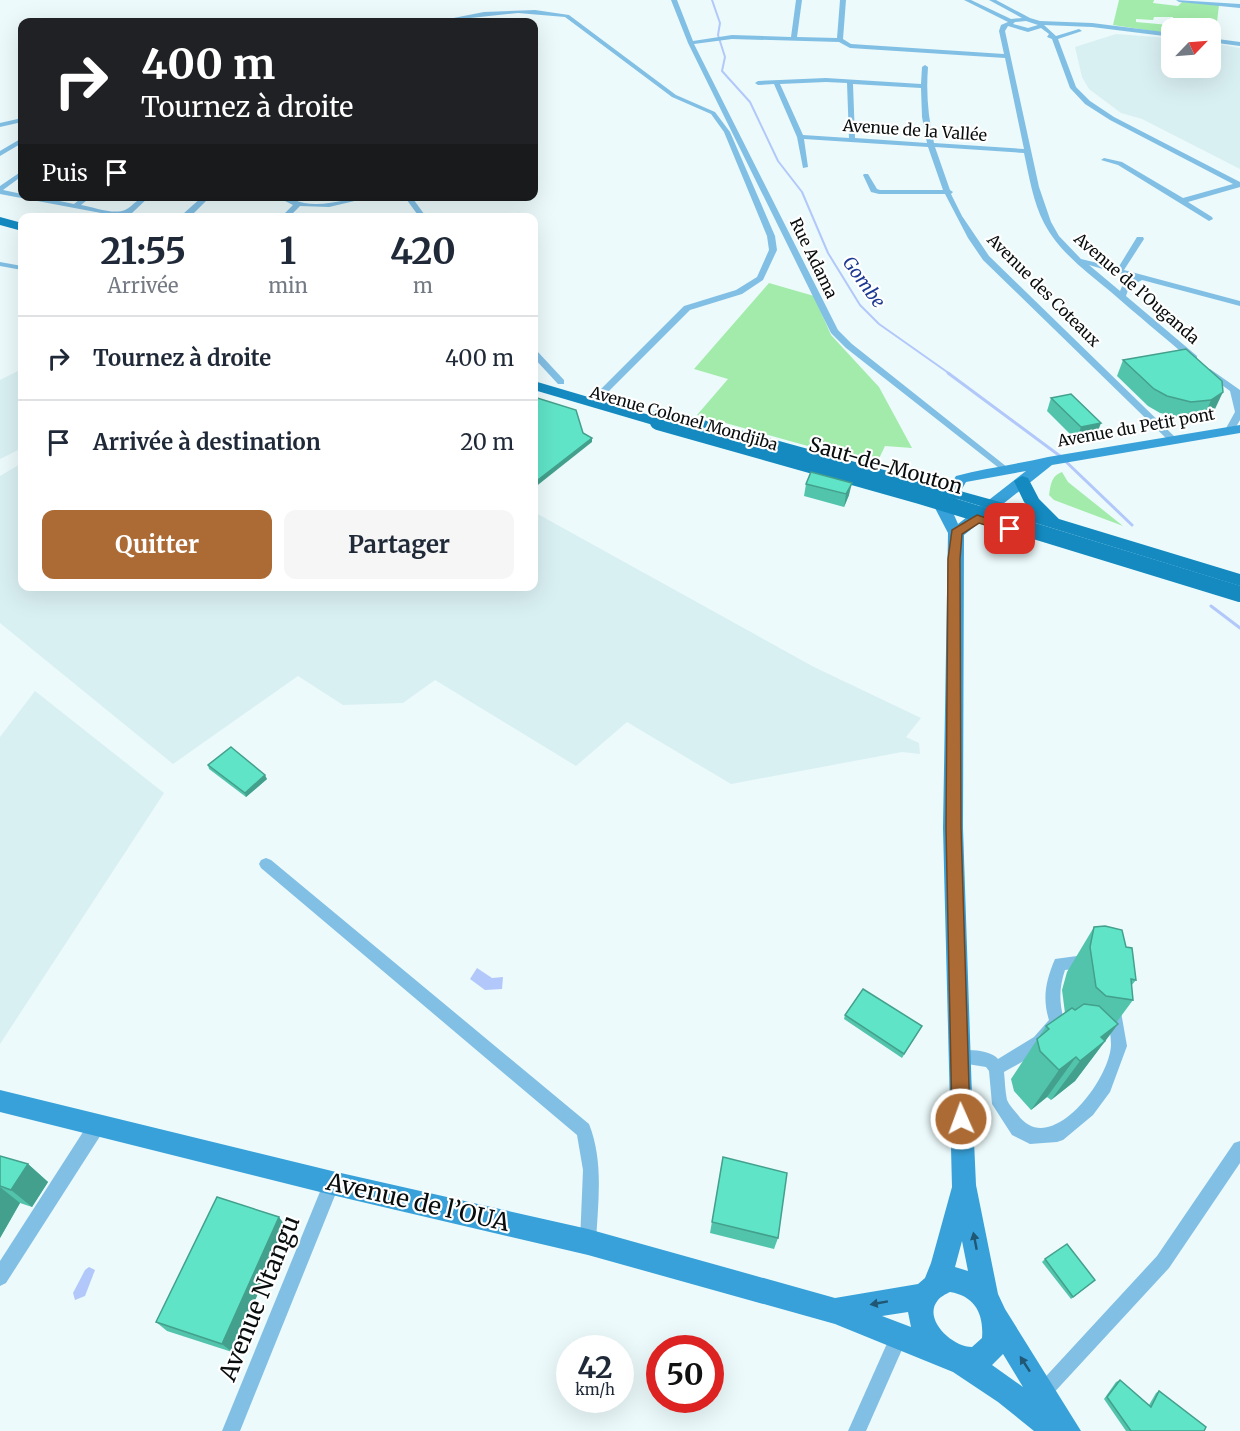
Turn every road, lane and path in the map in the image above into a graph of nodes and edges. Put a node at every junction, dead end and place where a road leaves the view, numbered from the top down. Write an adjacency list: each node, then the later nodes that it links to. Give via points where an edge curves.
1 (675, 0): 22 (street, Rue Adama)
2 (799, 0): 18 (street)
3 (843, 0): 20 (street)
4 (991, 0): 6 (street); 9 (street)
5 (1179, 0): 7 (street)
6 (970, 2): 10 (street)
7 (1240, 6)
8 (455, 18): 79 (street, via 522,12 567,16 674,96 708,109 728,132 771,236 773,250 752,285 687,308)
9 (1030, 20): 10 (street); 11 (street)
10 (1011, 22): 12 (street, via 1015,28); 17 (street, via 1002,28)
11 (1041, 25): 12 (street); 13 (street); 15 (street, via 1092,25)
12 (1032, 30): 13 (street); 17 (street); 19 (street)
13 (1050, 30): 14 (street); 19 (street)
14 (1079, 31): 15 (street); 19 (street)
15 (1146, 32): 16 (street)
16 (1161, 34)
17 (1004, 36): 24 (street, Avenue de l’Ouganda)
18 (794, 38): 20 (street); 22 (street, via 732,37)
19 (1056, 38): 42 (street, via 1067,80 1078,94 1107,115)
20 (840, 40): 24 (street, via 854,47)
21 (1221, 41): 23 (street)
22 (691, 43): 84 (street, Rue Adama, via 834,332)
23 (1240, 44)
24 (1008, 56): 36 (street, Avenue de l’Ouganda)
25 (925, 67): 29 (street, Avenue des Coteaux)
26 (776, 82): 27 (street); 28 (street); 32 (street)
27 (850, 82): 29 (street); 33 (street)
28 (758, 83)
29 (922, 86): 35 (street, Avenue des Coteaux)
30 (18, 121): 31 (street)
31 (0, 125)
32 (800, 137): 33 (street, Avenue de la Vallée); 39 (street)
33 (852, 139): 35 (street, Avenue de la Vallée)
34 (18, 143): 37 (street)
35 (929, 144): 36 (street, Avenue de la Vallée); 44 (street, Avenue des Coteaux)
36 (1028, 151): 67 (street, Avenue de l’Ouganda, via 1044,216 1056,237)
37 (0, 154)
38 (1104, 160): 53 (street, via 1120,163)
39 (805, 166)
40 (866, 175): 44 (street, via 879,192)
41 (18, 176): 43 (street)
42 (1239, 185): 53 (street)
43 (0, 191): 45 (street)
44 (949, 192): 82 (street, Avenue des Coteaux, via 986,258)
45 (18, 195)
46 (46, 201): 55 (street)
47 (82, 201): 55 (street)
48 (141, 201): 57 (street)
49 (202, 201): 58 (street)
50 (290, 201): 54 (street)
51 (350, 201): 54 (street, via 326,206)
52 (411, 201): 60 (street)
53 (1182, 201): 61 (street)
54 (298, 204): 59 (street)
55 (74, 207): 56 (street)
56 (117, 213)
57 (125, 213)
58 (189, 213)
59 (288, 213)
60 (420, 213)
61 (1209, 219)
62 (0, 221): 63 (main road)
63 (18, 226)
64 (0, 230): 65 (main road)
65 (18, 235)
66 (1140, 239): 70 (street)
67 (1079, 261): 70 (street); 72 (street, Avenue de l’Ouganda)
68 (0, 264): 69 (street)
69 (18, 267)
70 (1120, 271): 71 (street)
71 (1141, 277): 72 (street, via 1126,286); 73 (street)
72 (1121, 298): 78 (street, Avenue de l’Ouganda)
73 (1240, 304)
74 (538, 359): 77 (street)
75 (538, 376): 77 (main road, Avenue Colonel Mondjiba)
76 (538, 385): 77 (main road, Avenue Colonel Mondjiba)
77 (556, 386): 79 (main road, Avenue Colonel Mondjiba); 80 (main road, Avenue Colonel Mondjiba)
78 (1237, 393): 81 (street, Avenue de l’Ouganda, via 1240,412)
79 (601, 394): 80 (main road, Avenue Colonel Mondjiba)
80 (662, 418): 85 (main road, Avenue Colonel Mondjiba); 88 (main road, Avenue Colonel Mondjiba, via 870,485); 96 (main road, Saut-de-Mouton); 97 (main road, Saut-de-Mouton, bridge)
81 (1235, 429): 82 (main road, Avenue du Petit pont)
82 (1173, 440): 83 (main road, Avenue du Petit pont, via 1072,455)
83 (1046, 463): 84 (main road, Avenue du Petit pont); 86 (main road)
84 (1004, 470): 87 (main road, Avenue du Petit pont)
85 (904, 481): 87 (main road); 88 (main road, Avenue Colonel Mondjiba)
86 (1022, 482): 89 (main road); 93 (main road, via 1032,502)
87 (958, 486): 88 (main road); 89 (main road); 90 (main road)
88 (920, 493): 90 (main road)
89 (991, 504): 91 (main road); 92 (main road)
90 (943, 508): 92 (main road); 95 (main road)
91 (1018, 512): 93 (main road); 94 (main road)
92 (977, 519): 94 (main road); 95 (main road)
93 (1061, 525): 96 (main road)
94 (1010, 529): 97 (main road)
95 (957, 533): 101 (main road, via 953,828)
96 (1240, 580)
97 (1240, 595)
98 (266, 864): 108 (street, via 583,1130 590,1144)
99 (1105, 976): 102 (street, via 1098,967 1077,962 1060,964 1051,1002 1057,1020 1053,1031)
100 (1112, 992): 102 (street, via 1119,1046 1105,1087 1087,1110 1057,1134 1030,1136 1018,1129 1000,1104)
101 (960, 1057): 102 (street, via 990,1060); 107 (main road)
102 (996, 1068)
103 (0, 1101): 104 (main road, Avenue de l’OUA)
104 (98, 1124): 106 (main road, Avenue de l’OUA); 109 (street)
105 (1240, 1149): 115 (street, via 1163,1262)
106 (332, 1183): 108 (main road, Avenue de l’OUA); 116 (street, Avenue Ntangu)
107 (964, 1185): 110 (main road, via 954,1231); 111 (main road, one-way to 107)
108 (588, 1242): 112 (main road, Avenue de l’OUA)
109 (0, 1277)
110 (930, 1289): 111 (main road, via 948,1279 962,1280 975,1287); 112 (main road, Avenue de l’OUA, one-way to 112); 114 (main road, via 920,1315 926,1335)
111 (990, 1306): 114 (main road, via 997,1338 990,1352 978,1360); 115 (main road, one-way to 111)
112 (835, 1311): 113 (main road, Avenue de l’OUA)
113 (899, 1336): 114 (main road, Avenue de l’OUA); 117 (street)
114 (951, 1357): 118 (main road, via 1008,1392)
115 (1043, 1392): 119 (main road)
116 (231, 1431)
117 (857, 1431)
118 (1056, 1431)
119 (1067, 1431)

